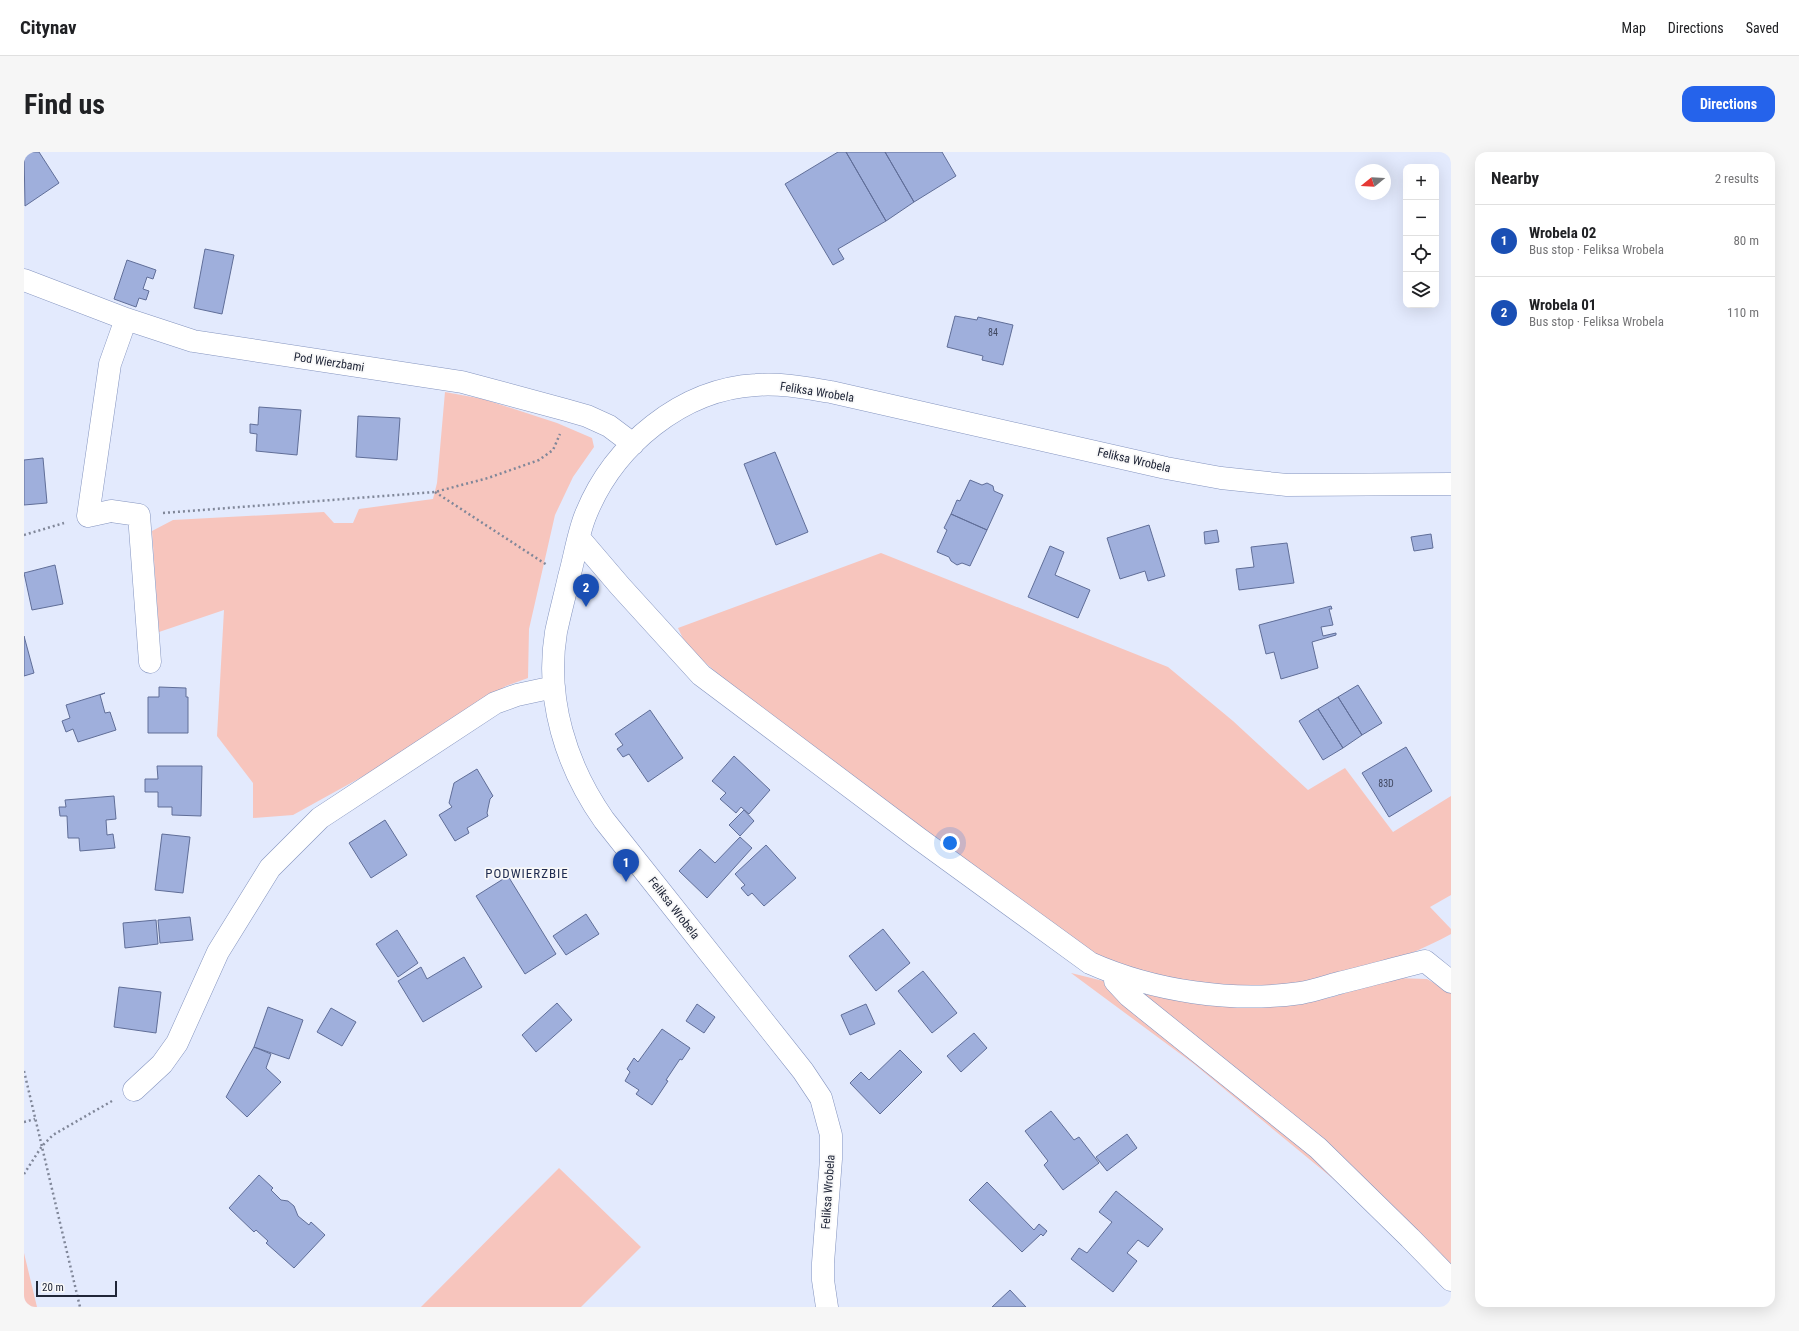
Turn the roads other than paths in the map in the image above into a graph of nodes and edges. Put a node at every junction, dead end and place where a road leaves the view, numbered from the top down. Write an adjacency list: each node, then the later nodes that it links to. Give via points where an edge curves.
1 (24, 280): 2 (street, Pod Wierzbami)
2 (126, 318): 3 (street, Pod Wierzbami, via 193,341 462,382 587,416 609,426); 6 (street, via 110,364 88,516 112,511 139,515)
3 (633, 444): 4 (street, Feliksa Wrobela, via 656,423 696,399 723,390 787,384 1221,478 1287,485); 5 (street, Feliksa Wrobela, via 600,488 586,514)
4 (1451, 484)
5 (579, 538): 7 (street, Feliksa Wrobela, via 556,633); 8 (street, via 701,675 1065,946 1090,963)
6 (150, 662)
7 (554, 687): 10 (street, via 495,703 320,818 270,868 218,952 177,1043 162,1064); 12 (street, Feliksa Wrobela, via 562,734 590,800 804,1070 820,1098 831,1135 823,1263)
8 (1115, 974): 9 (street, via 1169,988 1228,995 1267,996 1302,993 1425,961); 11 (street, via 1115,981 1130,996 1318,1148)
9 (1451, 982)
10 (134, 1090)
11 (1451, 1280)
12 (827, 1307)

